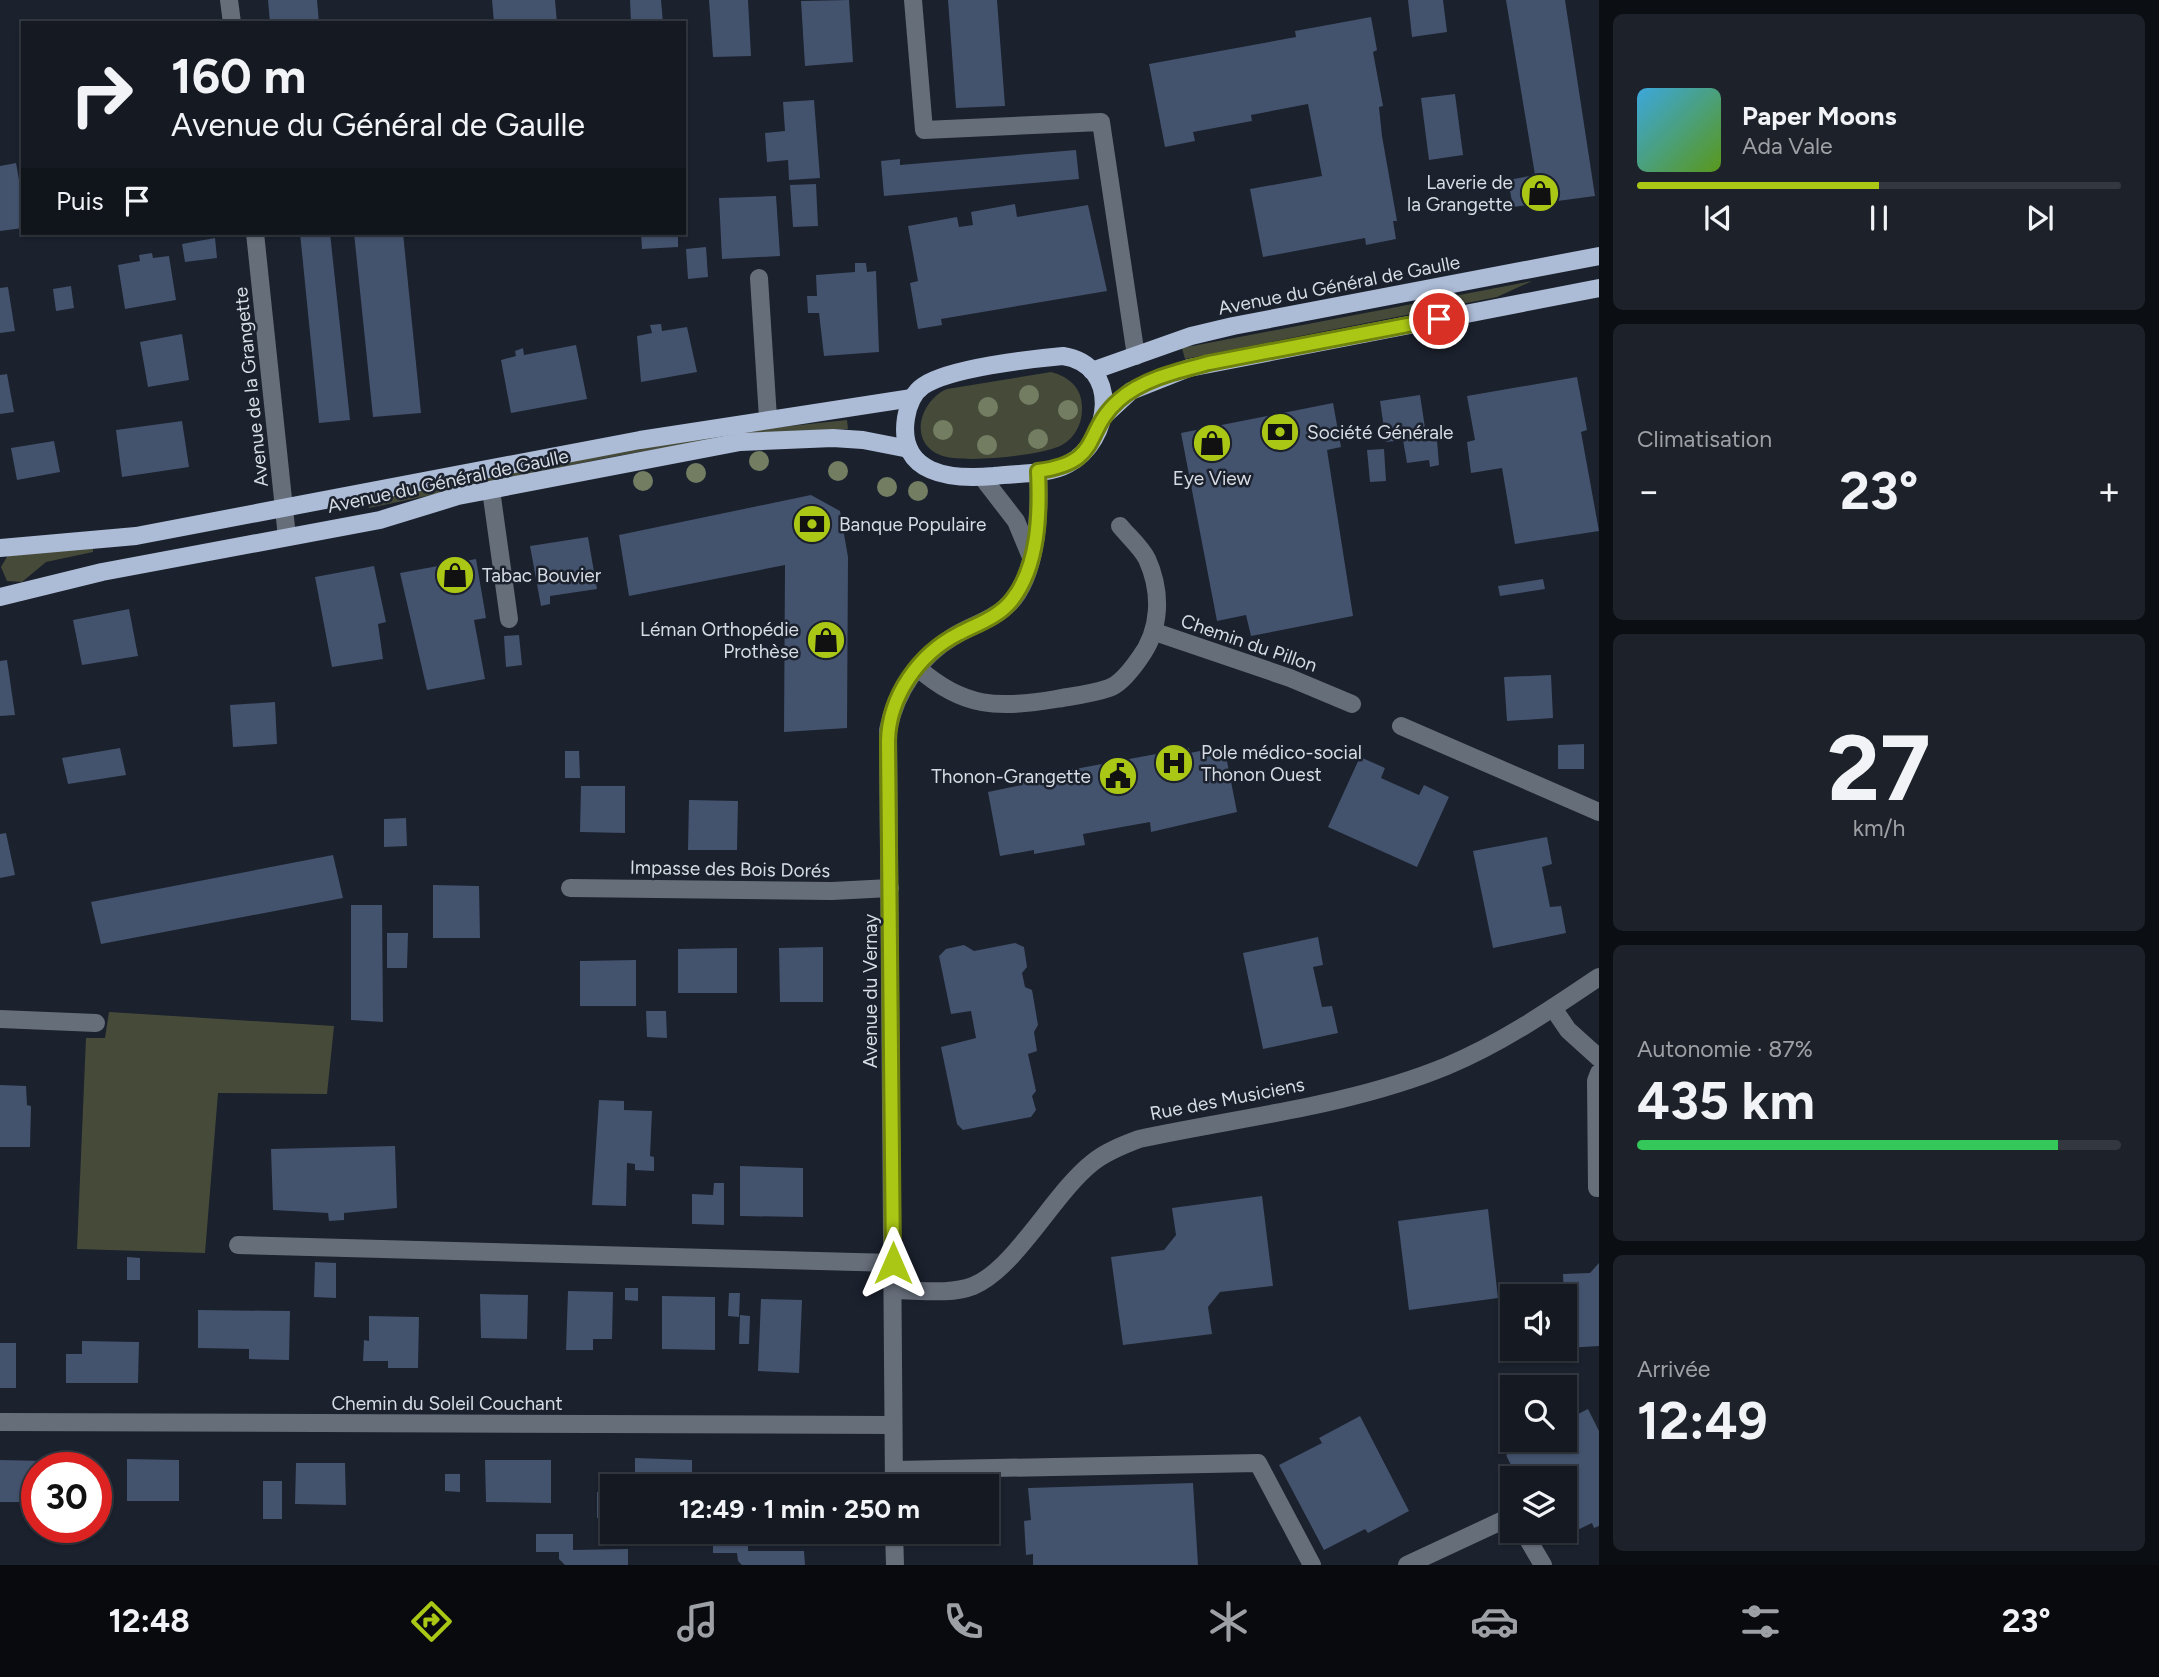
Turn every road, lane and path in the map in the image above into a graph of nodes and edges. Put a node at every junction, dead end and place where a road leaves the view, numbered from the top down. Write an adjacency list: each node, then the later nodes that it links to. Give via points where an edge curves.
1 (229, 0): 3 (street)
2 (913, 0): 8 (street, via 924,131 1101,122)
3 (232, 21)
4 (255, 235): 17 (street, Avenue de la Grangette)
5 (1599, 256): 8 (main road, Avenue du Général de Gaulle, via 1233,326)
6 (759, 278): 12 (street)
7 (1599, 288): 11 (main road, Avenue du Général de Gaulle, via 1189,368 1131,391)
8 (1136, 356): 9 (main road, Avenue du Général de Gaulle)
9 (1092, 371): 10 (main road, Avenue du Général de Gaulle, via 1072,357 1053,357 942,376); 11 (main road, via 1103,393)
10 (912, 398): 12 (main road, Avenue du Général de Gaulle); 13 (main road, via 905,430)
11 (1104, 416): 14 (main road, Avenue du Général de Gaulle, via 1081,455 1066,465)
12 (768, 418): 17 (main road, Avenue du Général de Gaulle)
13 (909, 449): 15 (main road, Avenue du Général de Gaulle, via 920,463 938,472); 16 (main road, Avenue du Général de Gaulle, via 833,438 740,442)
14 (1038, 471): 15 (main road, Avenue du Général de Gaulle); 21 (street, Avenue du Vernay, via 1038,525)
15 (982, 477): 21 (street, via 1016,521)
16 (491, 490): 19 (main road, Avenue du Général de Gaulle, via 380,520); 23 (street)
17 (285, 508): 19 (street, Avenue de la Grangette); 20 (main road, Avenue du Général de Gaulle, via 136,536)
18 (1120, 526): 24 (street, via 1146,556 1158,592)
19 (287, 537): 22 (main road, Avenue du Général de Gaulle)
20 (0, 548)
21 (1031, 557): 25 (street, Avenue du Vernay, via 1010,603 945,642)
22 (0, 597)
23 (509, 619)
24 (1155, 632): 25 (street, Chemin du Pillon, via 1132,670 1111,687 1019,706 972,701 950,693); 26 (street, Chemin du Pillon)
25 (918, 668): 30 (street, Avenue du Vernay, via 896,700 888,730)
26 (1352, 704)
27 (1401, 726): 28 (street)
28 (1599, 812)
29 (570, 888): 30 (street, Impasse des Bois Dorés)
30 (890, 888): 39 (street, Avenue du Vernay)
31 (1599, 977): 32 (street, Rue des Musiciens)
32 (1552, 1008): 35 (street); 40 (street, Rue des Musiciens, via 1467,1057 1373,1091 1139,1139 1114,1149 1092,1162 1000,1267 974,1285 958,1290)
33 (0, 1019): 34 (street)
34 (96, 1023)
35 (1599, 1058)
36 (1599, 1073): 37 (street)
37 (1597, 1188)
38 (238, 1245): 39 (street)
39 (893, 1263): 40 (street, Avenue du Vernay)
40 (893, 1290): 42 (street, Avenue du Vernay)
41 (0, 1422): 42 (street, Chemin du Soleil Couchant)
42 (893, 1425): 43 (street, Avenue du Vernay)
43 (894, 1474)
44 (991, 1474): 49 (street, via 1258,1463)
45 (1500, 1522): 50 (street)
46 (1530, 1543): 51 (street)
47 (894, 1544): 48 (street)
48 (895, 1565)
49 (1312, 1565)
50 (1407, 1565)
51 (1543, 1565)

